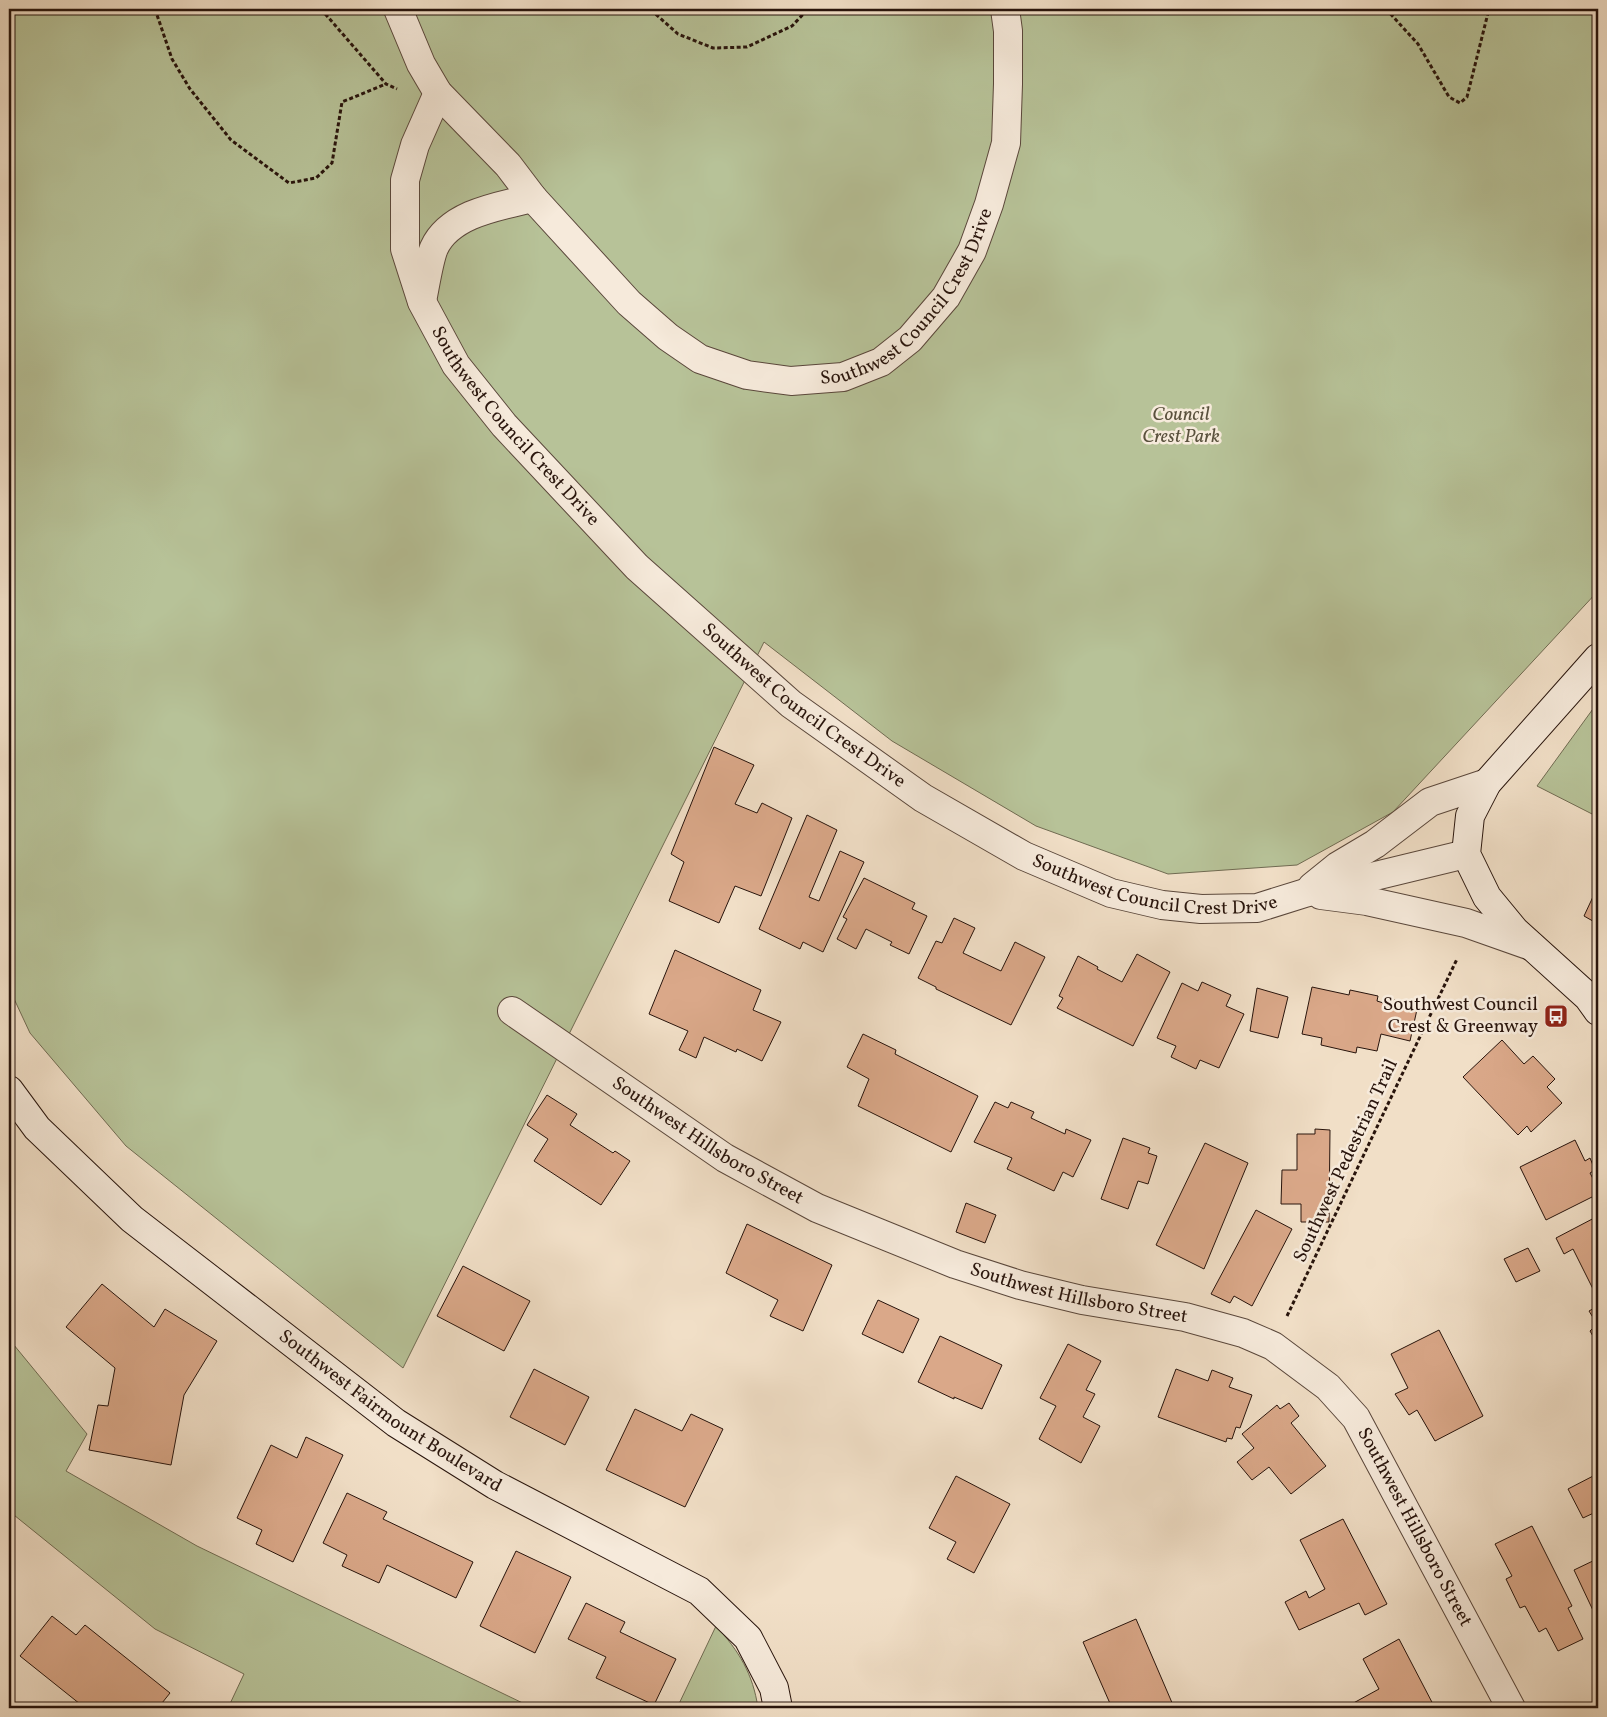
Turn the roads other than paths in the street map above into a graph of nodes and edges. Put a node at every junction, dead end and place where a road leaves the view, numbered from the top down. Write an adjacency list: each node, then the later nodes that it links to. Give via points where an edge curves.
1 (398, 9): 3 (street, Southwest Council Crest Drive, via 421,64)
2 (1005, 9): 4 (street, Southwest Council Crest Drive, via 1008,31 1006,143 989,204 972,251 946,297 910,339 881,362 843,377 791,381 747,375 700,359 628,303)
3 (438, 93): 4 (street, Southwest Council Crest Drive); 5 (street, Southwest Council Crest Drive, via 415,144 405,180 405,249)
4 (534, 198): 5 (street, Southwest Council Crest Drive, via 469,215 446,232 434,248)
5 (422, 302): 9 (street, Southwest Council Crest Drive, via 456,365 504,425 637,567 790,704 923,798 1024,856 1110,893 1162,905 1229,910 1257,908)
6 (1598, 658): 7 (street)
7 (1487, 783): 8 (street, via 1470,816); 9 (street, Southwest Council Crest Drive, via 1430,802)
8 (1466, 854): 9 (street, Southwest Council Crest Drive); 10 (street, Southwest Council Crest Drive, via 1487,897 1514,931)
9 (1305, 893): 10 (street, Southwest Council Crest Drive, via 1368,901 1466,923)
10 (1531, 946): 12 (street, Southwest Council Crest Drive, via 1588,997)
11 (512, 1011): 15 (street, Southwest Hillsboro Street, via 725,1158 817,1208 954,1264 1020,1285 1082,1300 1185,1317 1243,1333 1273,1346 1328,1387 1356,1418)
12 (1598, 1011)
13 (9, 1090): 14 (street, Southwest Fairmount Boulevard, via 37,1128 132,1219 396,1423 495,1485 698,1591 748,1638 774,1688)
14 (778, 1708)
15 (1511, 1708)

